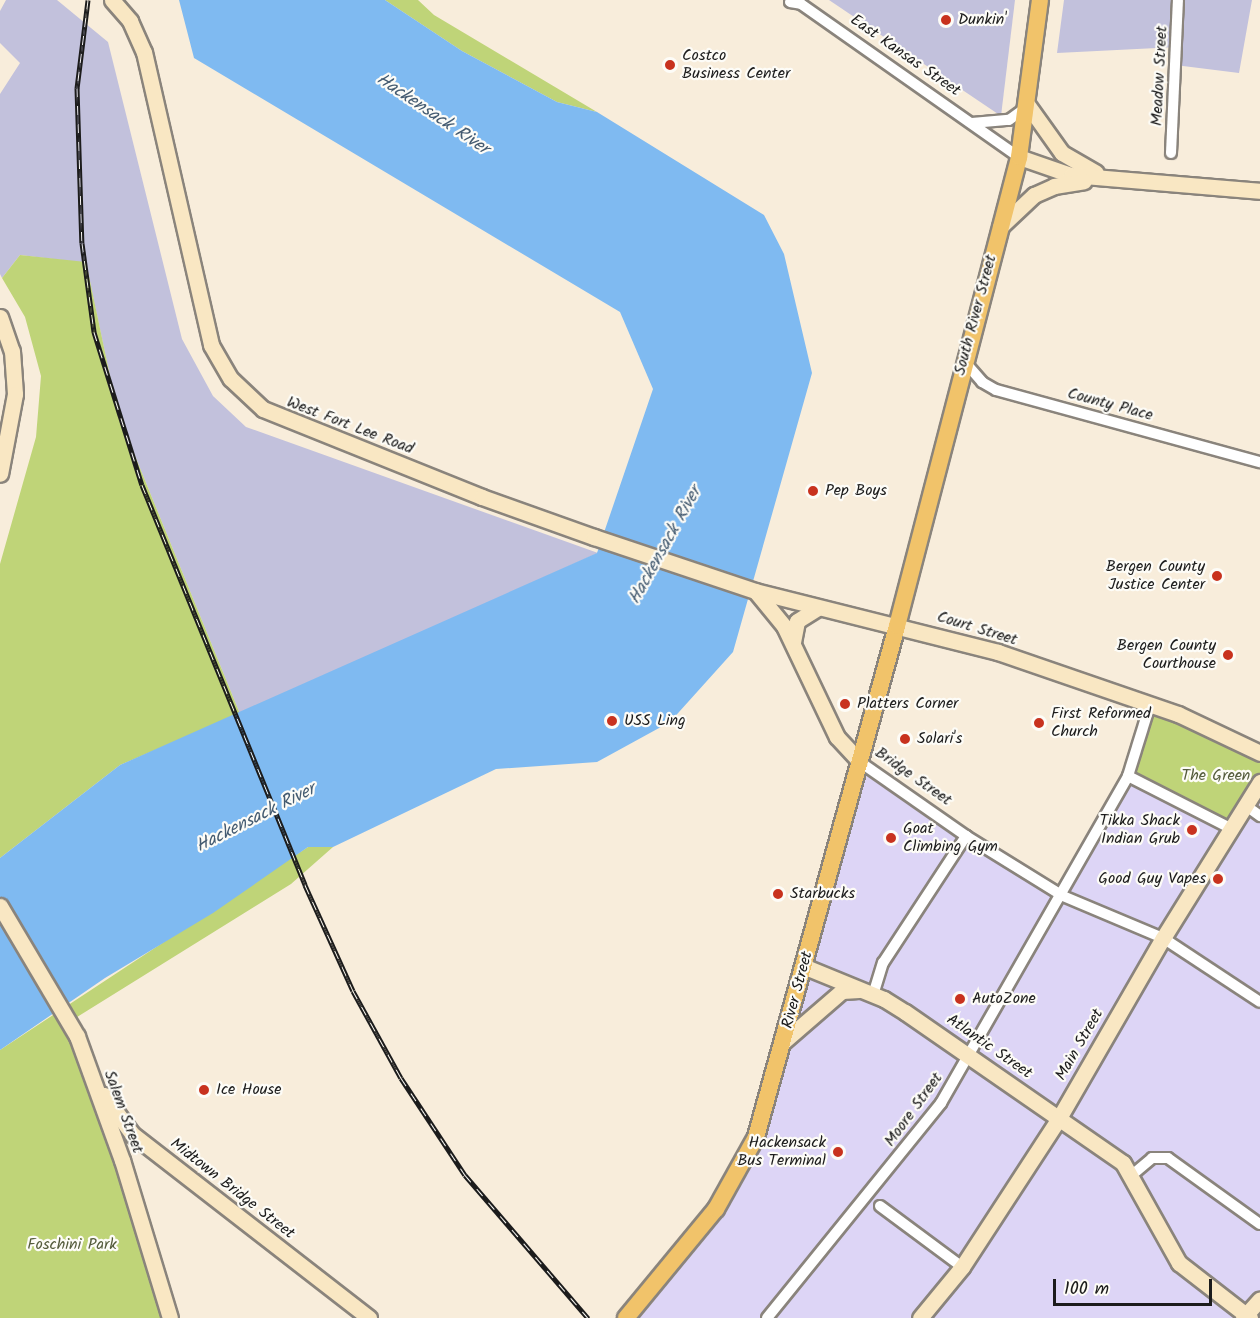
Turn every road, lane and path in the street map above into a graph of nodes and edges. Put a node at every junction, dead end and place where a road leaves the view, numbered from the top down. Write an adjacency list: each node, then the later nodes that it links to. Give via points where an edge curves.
1 (112, 0): 18 (main road, West Fort Lee Road, via 130,21 144,52 200,312 211,345 231,379 263,409 283,420)
2 (1040, 0): 5 (main road, South River Street)
3 (1178, 0): 7 (street, Meadow Street)
4 (790, 2): 6 (street, East Kansas Street, via 801,4)
5 (1027, 106): 6 (street, via 1002,123); 8 (main road, South River Street); 9 (main road, East Kansas Street, via 1062,153)
6 (969, 122): 8 (street, East Kansas Street)
7 (1171, 153)
8 (1019, 157): 9 (main road, East Kansas Street, via 1063,173); 13 (main road, South River Street)
9 (1110, 179): 10 (main road, East Kansas Street); 13 (main road, East Kansas Street, via 1054,186 1034,195)
10 (1209, 187): 11 (main road, East Kansas Street); 12 (main road, East Kansas Street, via 1235,198)
11 (1260, 191)
12 (1260, 201)
13 (1000, 227): 15 (main road, South River Street)
14 (0, 318): 17 (main road, via 12,351 15,394)
15 (963, 361): 16 (street, County Place, via 982,382 1003,392); 21 (main road, South River Street)
16 (1260, 462)
17 (0, 474)
18 (676, 564): 19 (main road, Court Street)
19 (755, 591): 20 (main road, Court Street); 22 (main road, Bridge Street, via 776,613)
20 (818, 608): 21 (main road, Court Street); 22 (main road, via 797,621)
21 (897, 626): 23 (main road, Court Street, via 998,652); 27 (main road, River Street)
22 (793, 642): 27 (main road, Bridge Street, via 831,727)
23 (1150, 705): 25 (main road, Court Street); 28 (street, Moore Street)
24 (1260, 743): 25 (main road)
25 (1241, 744): 26 (main road, Court Street)
26 (1260, 753)
27 (860, 762): 33 (street, Bridge Street); 37 (main road, River Street)
28 (1128, 776): 32 (street); 34 (street, Moore Street)
29 (1260, 782): 30 (main road, Main Street)
30 (1245, 805): 31 (street); 32 (main road, Main Street)
31 (1260, 816)
32 (1230, 828): 36 (main road, Main Street)
33 (966, 836): 34 (street, Bridge Street); 38 (street)
34 (1063, 896): 36 (street, Bridge Street); 41 (street, Moore Street)
35 (0, 906): 42 (main road, Salem Street, via 72,1029)
36 (1163, 938): 39 (street, Bridge Street); 43 (main road, Main Street)
37 (803, 966): 38 (main road, Atlantic Street); 40 (main road, River Street)
38 (868, 992): 40 (main road, via 842,991); 41 (main road, Atlantic Street)
39 (1260, 1002)
40 (784, 1041): 51 (main road, River Street, via 756,1137 732,1183)
41 (969, 1054): 43 (main road, Atlantic Street); 55 (street, Moore Street, via 941,1103)
42 (89, 1072): 44 (main road, Midtown Bridge Street, via 132,1134); 45 (main road, Salem Street)
43 (1059, 1118): 46 (main road, Atlantic Street, via 1123,1163); 49 (main road, Main Street)
44 (158, 1154): 45 (main road, via 128,1141); 54 (main road, Midtown Bridge Street)
45 (122, 1160): 53 (main road, Salem Street)
46 (1132, 1175): 48 (street, via 1152,1158 1168,1158); 52 (main road, Atlantic Street, via 1179,1263)
47 (880, 1206): 49 (street)
48 (1260, 1224)
49 (962, 1267): 56 (main road, Main Street)
50 (1260, 1299): 52 (main road)
51 (632, 1316)
52 (1246, 1317)
53 (170, 1318)
54 (369, 1318)
55 (767, 1318)
56 (920, 1318)

